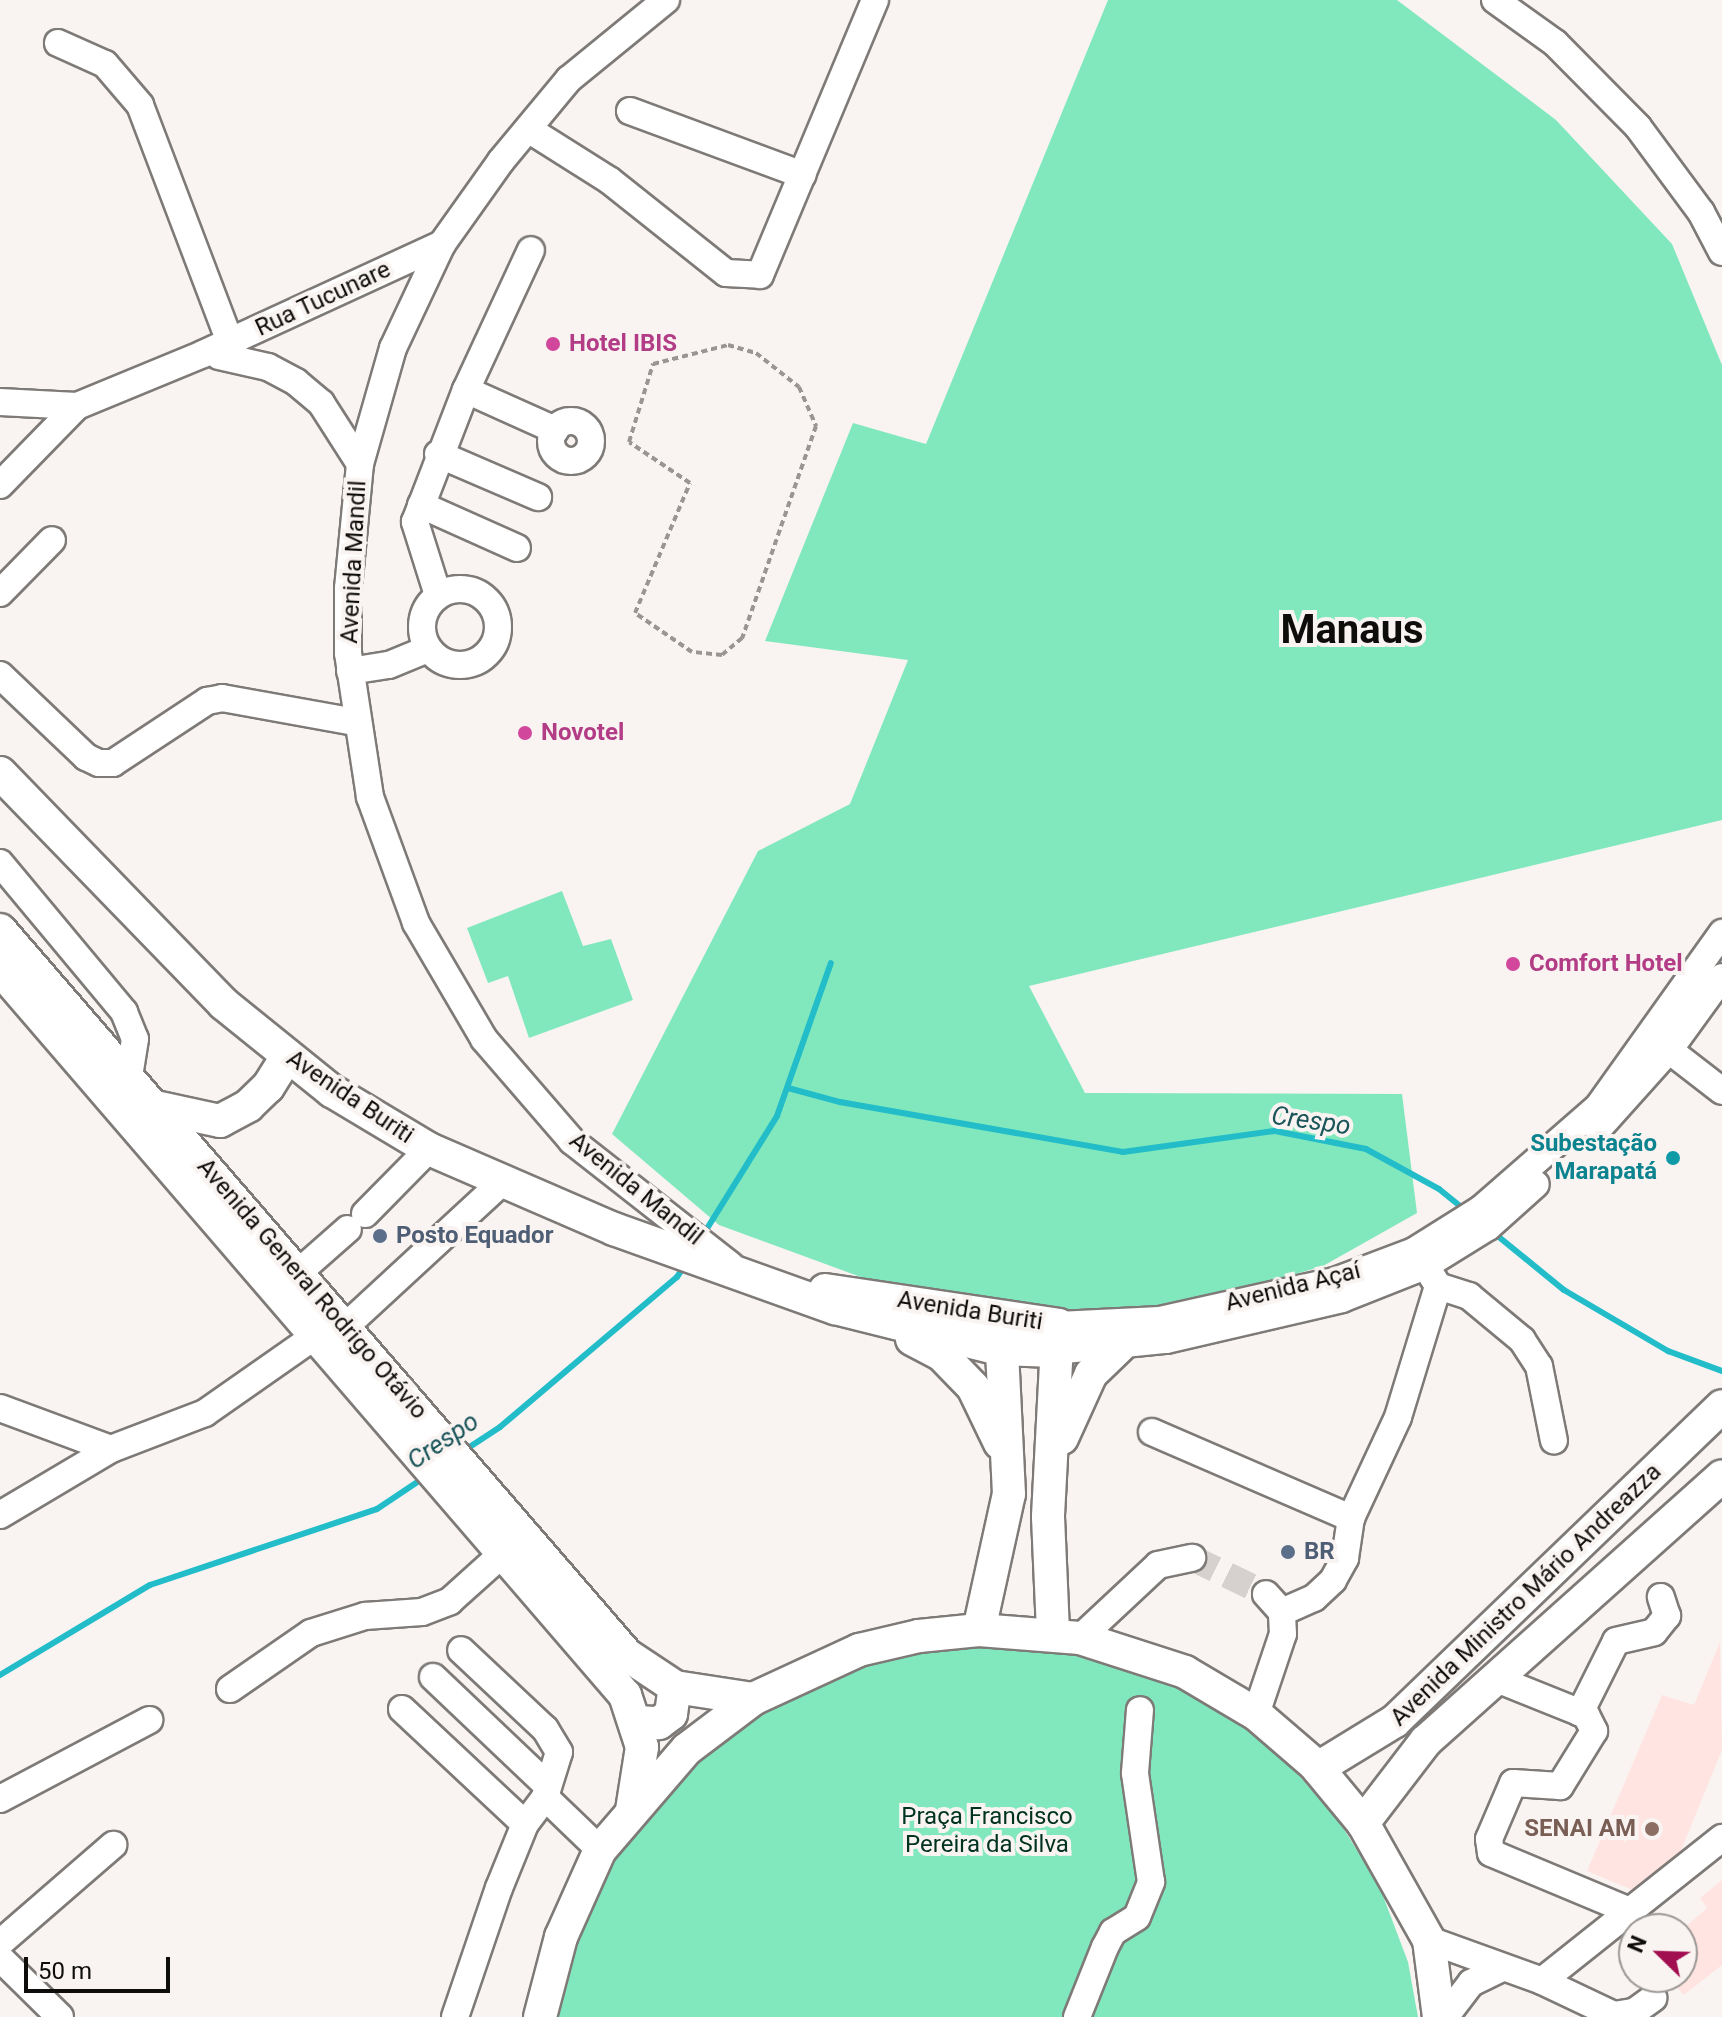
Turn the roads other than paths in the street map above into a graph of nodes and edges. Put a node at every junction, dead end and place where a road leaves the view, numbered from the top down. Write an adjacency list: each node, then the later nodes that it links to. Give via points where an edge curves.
1 (666, 0): 6 (street, Avenida Mandil, via 569,79)
2 (875, 0): 7 (street)
3 (1495, 0): 10 (street, via 1555,43 1638,127 1701,212)
4 (58, 43): 11 (street, via 105,64 140,105)
5 (630, 111): 7 (street)
6 (528, 129): 7 (street, via 609,180 726,273 760,275); 8 (street, Avenida Mandil)
7 (803, 175)
8 (442, 244): 11 (street, Rua Tucunare); 17 (street, Avenida Mandil, via 393,348)
9 (531, 250): 12 (street)
10 (1722, 252)
11 (234, 350): 14 (street, Rua Tucunare, via 203,354); 17 (street, Rua Tucunare, via 296,382 321,403)
12 (466, 390): 15 (street); 16 (street)
13 (0, 402): 14 (street, Rua Tucunare)
14 (77, 406): 18 (street, Rua Tucunare)
15 (555, 430)
16 (438, 454): 19 (street); 20 (street)
17 (360, 464): 26 (street, Avenida Mandil, via 348,588)
18 (0, 485)
19 (538, 497)
20 (421, 505): 22 (street); 24 (street, via 415,531)
21 (52, 540): 23 (street)
22 (517, 548)
23 (0, 593)
24 (438, 595): 25 (street, via 428,605); 25 (street, via 467,589 488,601 495,612 497,636 491,648 469,664 441,661)
25 (425, 642): 26 (street)
26 (349, 662): 28 (street, Avenida Mandil)
27 (0, 675): 28 (street, via 99,763 113,763 207,701 222,698)
28 (356, 722): 44 (street, Avenida Mandil, via 370,797 416,923 484,1039 572,1141)
29 (0, 773): 36 (main road, Avenida Buriti, via 224,1004)
30 (0, 863): 37 (street, via 124,1012 135,1039)
31 (0, 930): 37 (main road, Avenida General Rodrigo Otávio)
32 (1722, 933): 42 (street, Avenida Açaí, via 1598,1107 1481,1209)
33 (0, 969): 47 (main road, Avenida General Rodrigo Otávio)
34 (1722, 977): 35 (street, Avenida Açaí)
35 (1669, 1050): 38 (street); 42 (street, Avenida Açaí, via 1610,1119 1488,1227)
36 (287, 1056): 39 (main road, via 268,1087 220,1121); 40 (main road, Avenida Buriti, via 332,1091)
37 (129, 1076): 39 (main road, Avenida General Rodrigo Otávio)
38 (1722, 1091)
39 (155, 1107): 43 (main road, Avenida General Rodrigo Otávio)
40 (429, 1149): 41 (main road, Avenida Buriti); 43 (street)
41 (501, 1183): 44 (main road, Avenida Buriti); 47 (street)
42 (1426, 1268): 49 (street, Avenida Açaí, via 1335,1281); 50 (street, Avenida Açaí, via 1342,1299); 54 (street, via 1522,1340 1539,1366); 60 (street, via 1398,1417)
43 (299, 1272): 47 (main road, Avenida General Rodrigo Otávio)
44 (745, 1276): 45 (main road, Avenida Buriti)
45 (787, 1288): 46 (main road, Avenida Buriti); 48 (main road, Avenida Buriti, via 848,1292)
46 (881, 1322): 48 (main road, Avenida Buriti); 56 (main road, via 942,1355 973,1387 990,1414)
47 (332, 1330): 55 (street, via 205,1413); 61 (main road, Avenida General Rodrigo Otávio); 69 (main road, Avenida General Rodrigo Otávio, via 627,1655)
48 (1001, 1334): 49 (main road, Avenida Buriti); 56 (main road)
49 (1056, 1338): 50 (street, Avenida Açaí); 57 (main road)
50 (1120, 1346): 57 (main road, via 1104,1358 1076,1400)
51 (1722, 1406): 78 (main road, Avenida Ministro Mário Andreazza, via 1395,1721)
52 (0, 1408): 55 (street)
53 (1152, 1432): 60 (street)
54 (1554, 1441)
55 (111, 1449): 59 (street)
56 (1009, 1472): 64 (main road, via 1000,1552)
57 (1050, 1472): 65 (main road)
58 (1722, 1476): 68 (main road, Avenida Ministro Mário Andreazza)
59 (12, 1509)
60 (1351, 1518): 75 (street, via 1345,1558 1333,1580 1314,1598 1274,1603 1283,1634)
61 (500, 1556): 70 (street, via 450,1601 422,1612 365,1616 311,1633); 77 (main road, Avenida General Rodrigo Otávio, via 625,1695)
62 (1192, 1558): 65 (street, via 1158,1565)
63 (1661, 1597): 74 (street, via 1667,1616 1654,1632 1616,1641)
64 (979, 1630): 65 (main road); 71 (main road, via 859,1650)
65 (1066, 1636): 75 (main road, via 1185,1672)
66 (461, 1650): 79 (street, via 545,1729 559,1752)
67 (433, 1677): 79 (street)
68 (1499, 1680): 74 (street); 82 (main road, Avenida Ministro Mário Andreazza, via 1426,1741)
69 (675, 1687): 71 (main road, Avenida General Rodrigo Otávio); 77 (main road, via 671,1714 659,1723)
70 (230, 1689)
71 (753, 1699): 81 (main road, via 687,1749)
72 (402, 1709): 83 (street)
73 (1140, 1710): 97 (street, via 1135,1773 1151,1882 1137,1917 1109,1940)
74 (1580, 1713): 87 (street, via 1594,1731 1564,1780 1553,1789 1528,1781 1513,1783 1488,1846 1497,1858)
75 (1256, 1714): 78 (main road)
76 (149, 1720): 80 (street)
77 (637, 1722): 81 (main road, Avenida General Rodrigo Otávio, via 642,1747)
78 (1318, 1768): 82 (main road)
79 (547, 1792): 83 (street); 86 (street)
80 (0, 1799)
81 (632, 1810): 86 (main road)
82 (1363, 1823): 88 (main road)
83 (525, 1824): 95 (street)
84 (1722, 1838): 87 (street)
85 (113, 1845): 89 (street)
86 (600, 1850): 96 (main road, via 561,1937)
87 (1632, 1912): 92 (street)
88 (1429, 1940): 91 (street); 98 (main road)
89 (0, 1943)
90 (0, 1958): 94 (street)
91 (1500, 1969): 92 (street); 98 (street, via 1471,1983)
92 (1542, 1981): 93 (street, via 1588,2006 1623,2016)
93 (1653, 1998)
94 (48, 2015)
95 (455, 2017)
96 (540, 2017)
97 (1077, 2017)
98 (1442, 2017)

